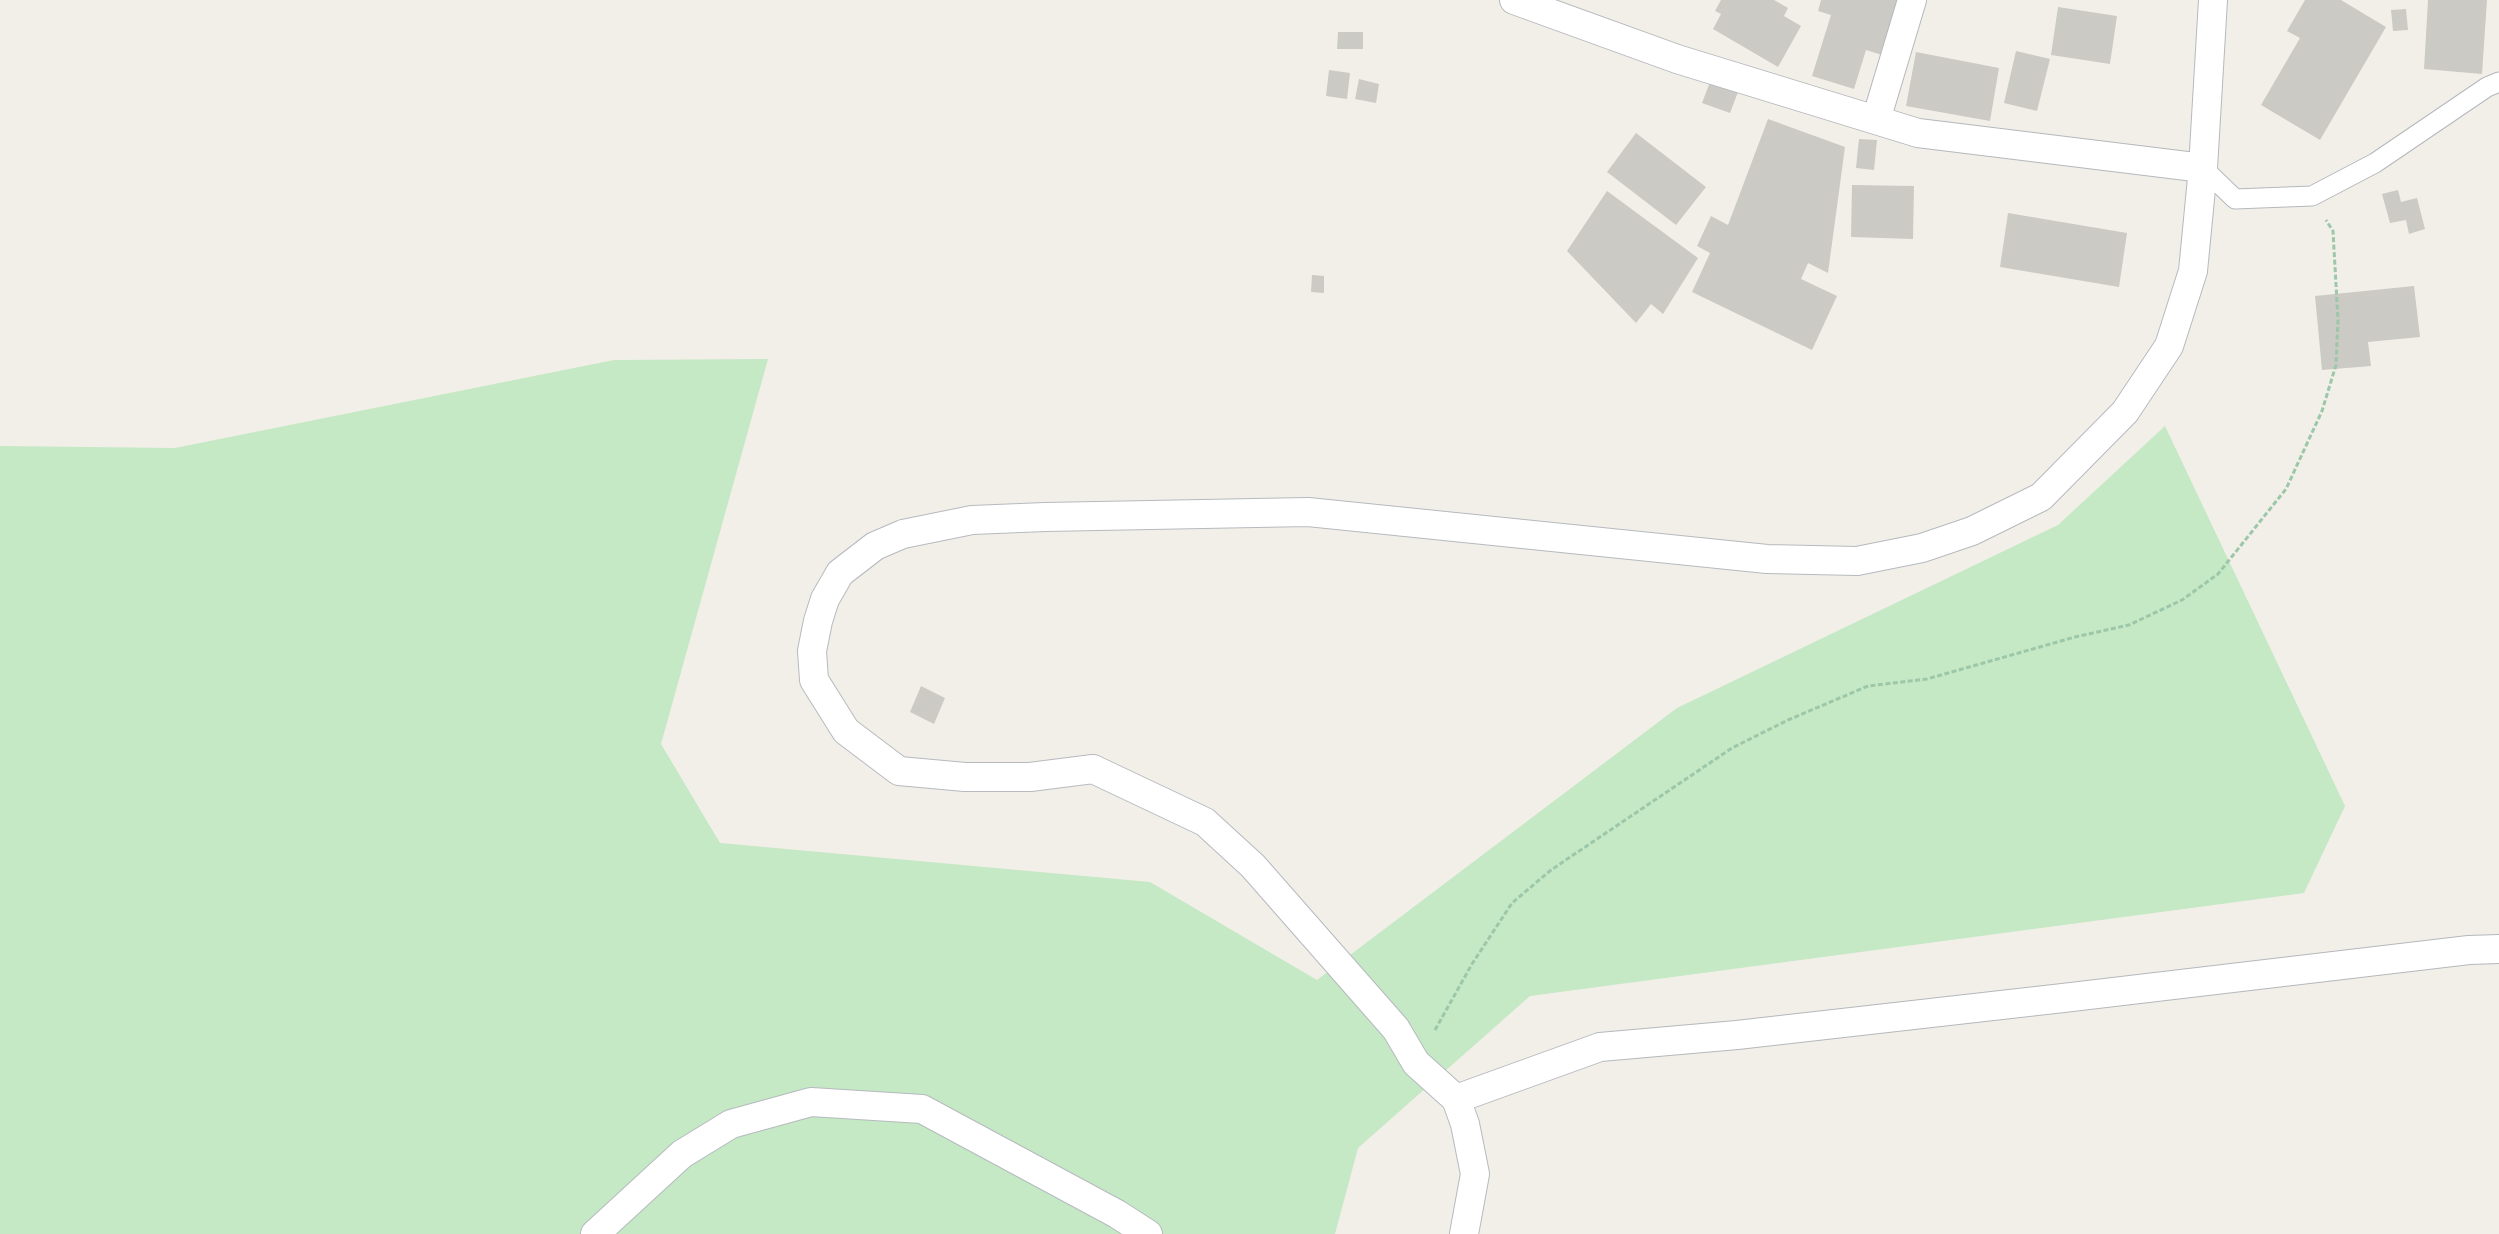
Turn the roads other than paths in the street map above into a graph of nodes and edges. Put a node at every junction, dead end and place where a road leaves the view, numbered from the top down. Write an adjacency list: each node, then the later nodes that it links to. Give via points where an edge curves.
1 (1514, 0): 5 (street, via 1677,59)
2 (1912, 0): 5 (street)
3 (2213, 0): 6 (street)
4 (2499, 82): 6 (lane, via 2375,163 2312,196 2235,199)
5 (1876, 120): 6 (street, via 1918,133)
6 (2203, 168): 8 (street, via 2193,271 2169,346 2125,412 2041,497 1972,531 1922,548 1857,561 1767,560 1308,512 1045,517 972,520 902,534 875,546 840,573 818,621 812,651 814,680 846,731 900,771 965,777 1030,777 1093,769 1205,822 1253,866 1396,1029 1416,1063)
7 (2499, 949): 8 (street, via 1600,1048)
8 (1456, 1099): 11 (street, via 1466,1124 1475,1174)
9 (595, 1234): 10 (street, via 682,1154 731,1124 811,1102 922,1109)
10 (1148, 1234)
11 (1464, 1234)

